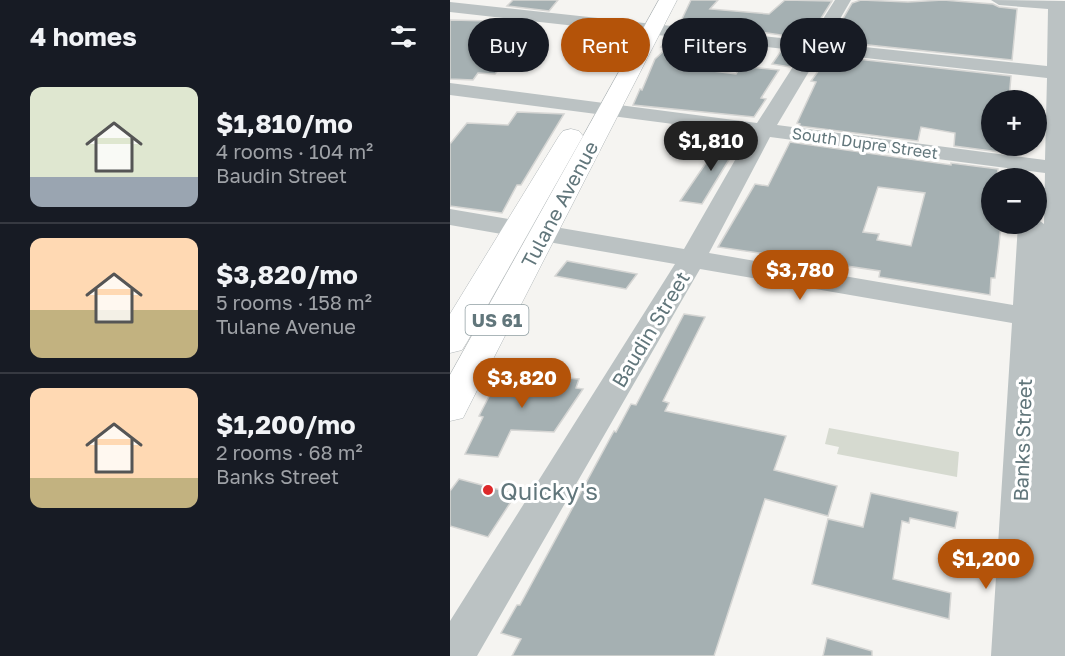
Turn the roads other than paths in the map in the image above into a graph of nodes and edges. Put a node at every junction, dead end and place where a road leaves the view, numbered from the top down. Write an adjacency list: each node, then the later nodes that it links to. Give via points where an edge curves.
1 (651, 0): 7 (main road, Tulane Avenue / US 61)
2 (668, 0): 10 (main road, Tulane Avenue / US 61)
3 (843, 0): 8 (street, Baudin Street)
4 (999, 0): 5 (street)
5 (1052, 3): 16 (street, Banks Street); 16 (street, Banks Street, via 1038,43)
6 (450, 7): 9 (street)
7 (646, 18)
8 (832, 18)
9 (561, 19)
10 (650, 21)
11 (650, 29): 12 (street)
12 (780, 42)
13 (867, 52): 16 (street)
14 (619, 72): 19 (main road, Tulane Avenue / US 61)
15 (800, 72): 20 (street, Baudin Street)
16 (1053, 72): 18 (street, Banks Street); 21 (street, Banks Street)
17 (450, 89): 19 (street, South Dupre Street)
18 (1037, 90)
19 (598, 109): 20 (street, South Dupre Street); 23 (main road, Tulane Avenue / US 61)
20 (764, 129): 21 (street, South Dupre Street); 25 (street, Baudin Street)
21 (1044, 165): 26 (street, Banks Street)
22 (450, 217): 23 (street)
23 (530, 230): 25 (street); 27 (main road, Tulane Avenue / US 61); 28 (main road, Tulane Avenue / US 61)
24 (1033, 234): 26 (street, Banks Street)
25 (692, 259): 26 (street); 30 (street, Baudin Street)
26 (1050, 320): 29 (street, Banks Street)
27 (450, 342)
28 (450, 408)
29 (1047, 533): 31 (street, Banks Street); 32 (street, Banks Street)
30 (453, 656)
31 (1013, 656)
32 (1057, 656)

